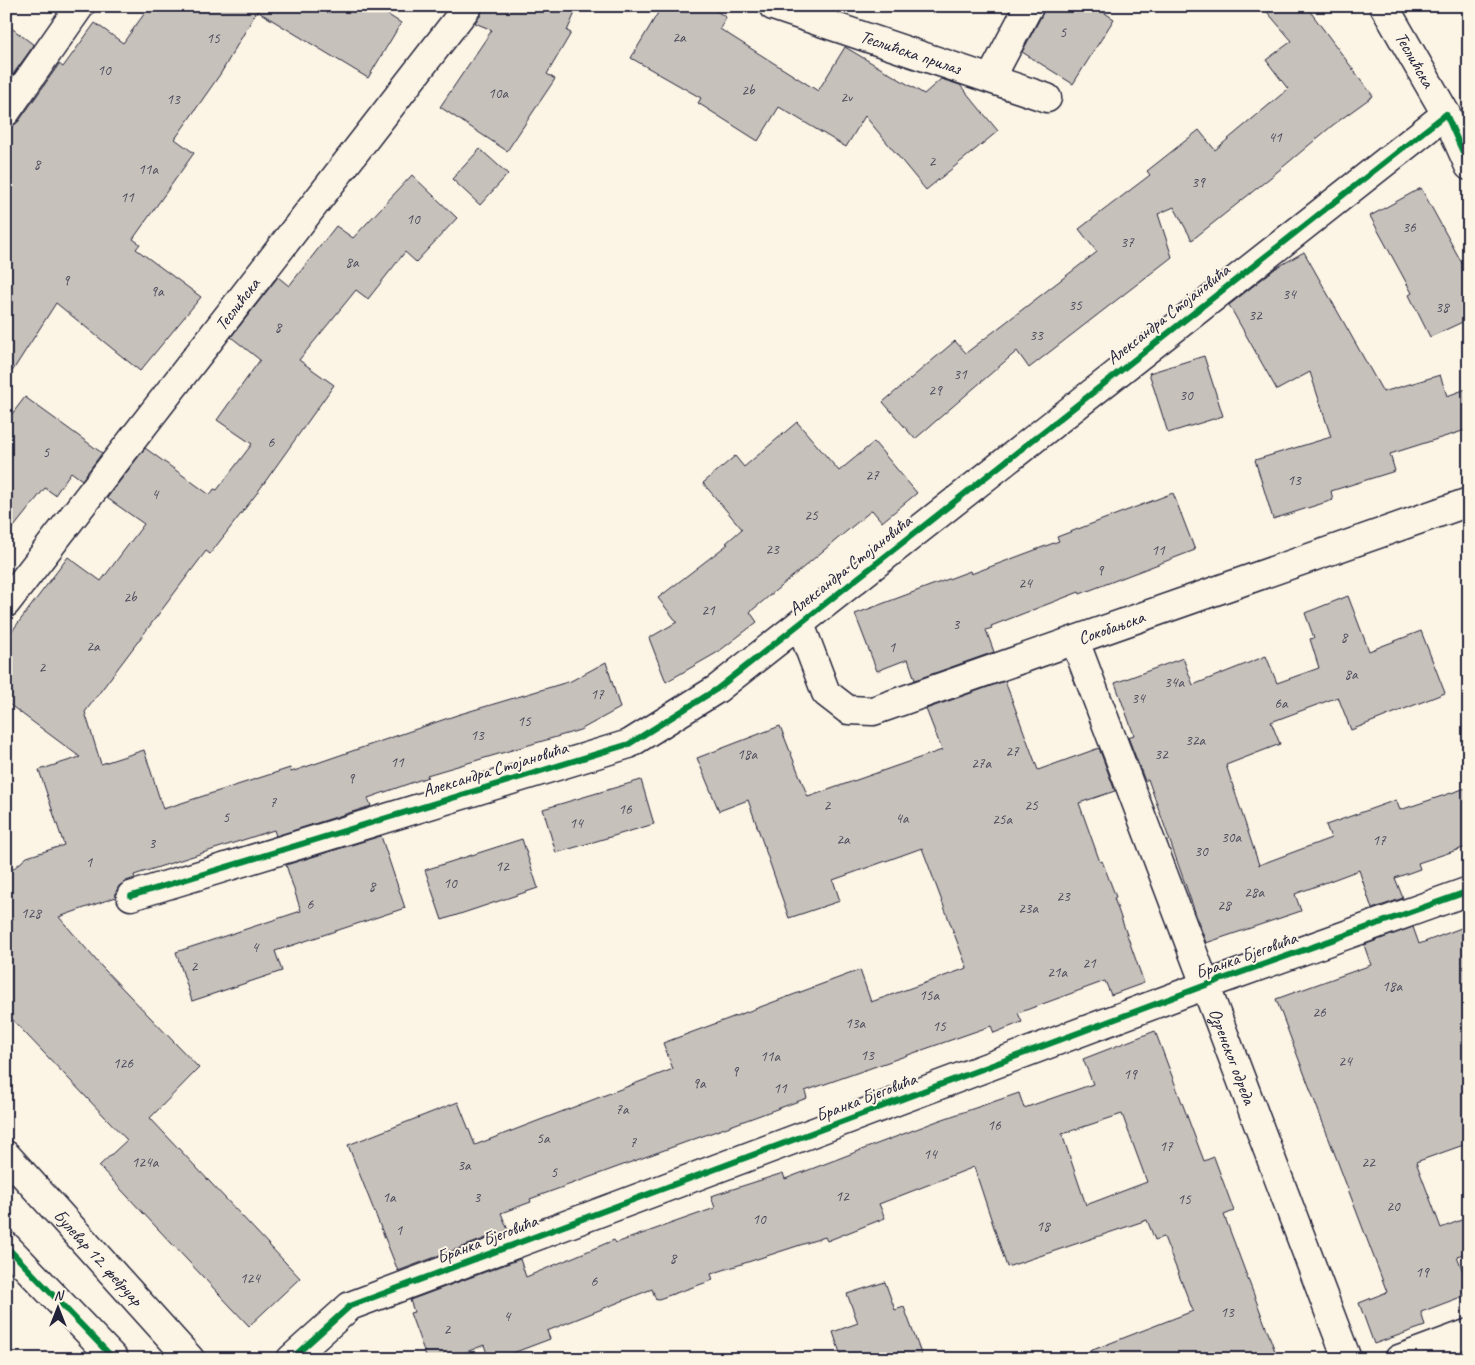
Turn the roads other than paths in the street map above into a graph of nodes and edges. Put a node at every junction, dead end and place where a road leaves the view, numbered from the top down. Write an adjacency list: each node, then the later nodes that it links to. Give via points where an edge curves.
1 (80, 6): 8 (street)
2 (468, 6): 12 (street, Теслићска)
3 (773, 6): 6 (street, Теслићска прилаз)
4 (1029, 6): 6 (street)
5 (1384, 6): 9 (street, Теслићска)
6 (990, 78): 7 (street, Теслићска прилаз)
7 (1047, 98)
8 (6, 112)
9 (1446, 114): 10 (street); 13 (street, Александра Стојановића)
10 (1469, 166)
11 (1469, 502): 14 (street, Сокобањска)
12 (6, 603)
13 (800, 624): 14 (street, Сокобањска, via 826,693 848,710 873,712); 16 (street, Александра Стојановића, via 717,689 629,744)
14 (1075, 640): 17 (street, Озренског одреда)
15 (1469, 891): 17 (street, Бранка Бјеговића)
16 (131, 896)
17 (1206, 985): 23 (street, Бранка Бјеговића, via 350,1306); 24 (street, Озренског одреда)
18 (6, 1155): 22 (street, Булевар 12. фебруар)
19 (6, 1246): 21 (street)
20 (1469, 1333): 25 (street)
21 (114, 1359)
22 (190, 1359)
23 (291, 1359)
24 (1347, 1359)
25 (1399, 1359)

